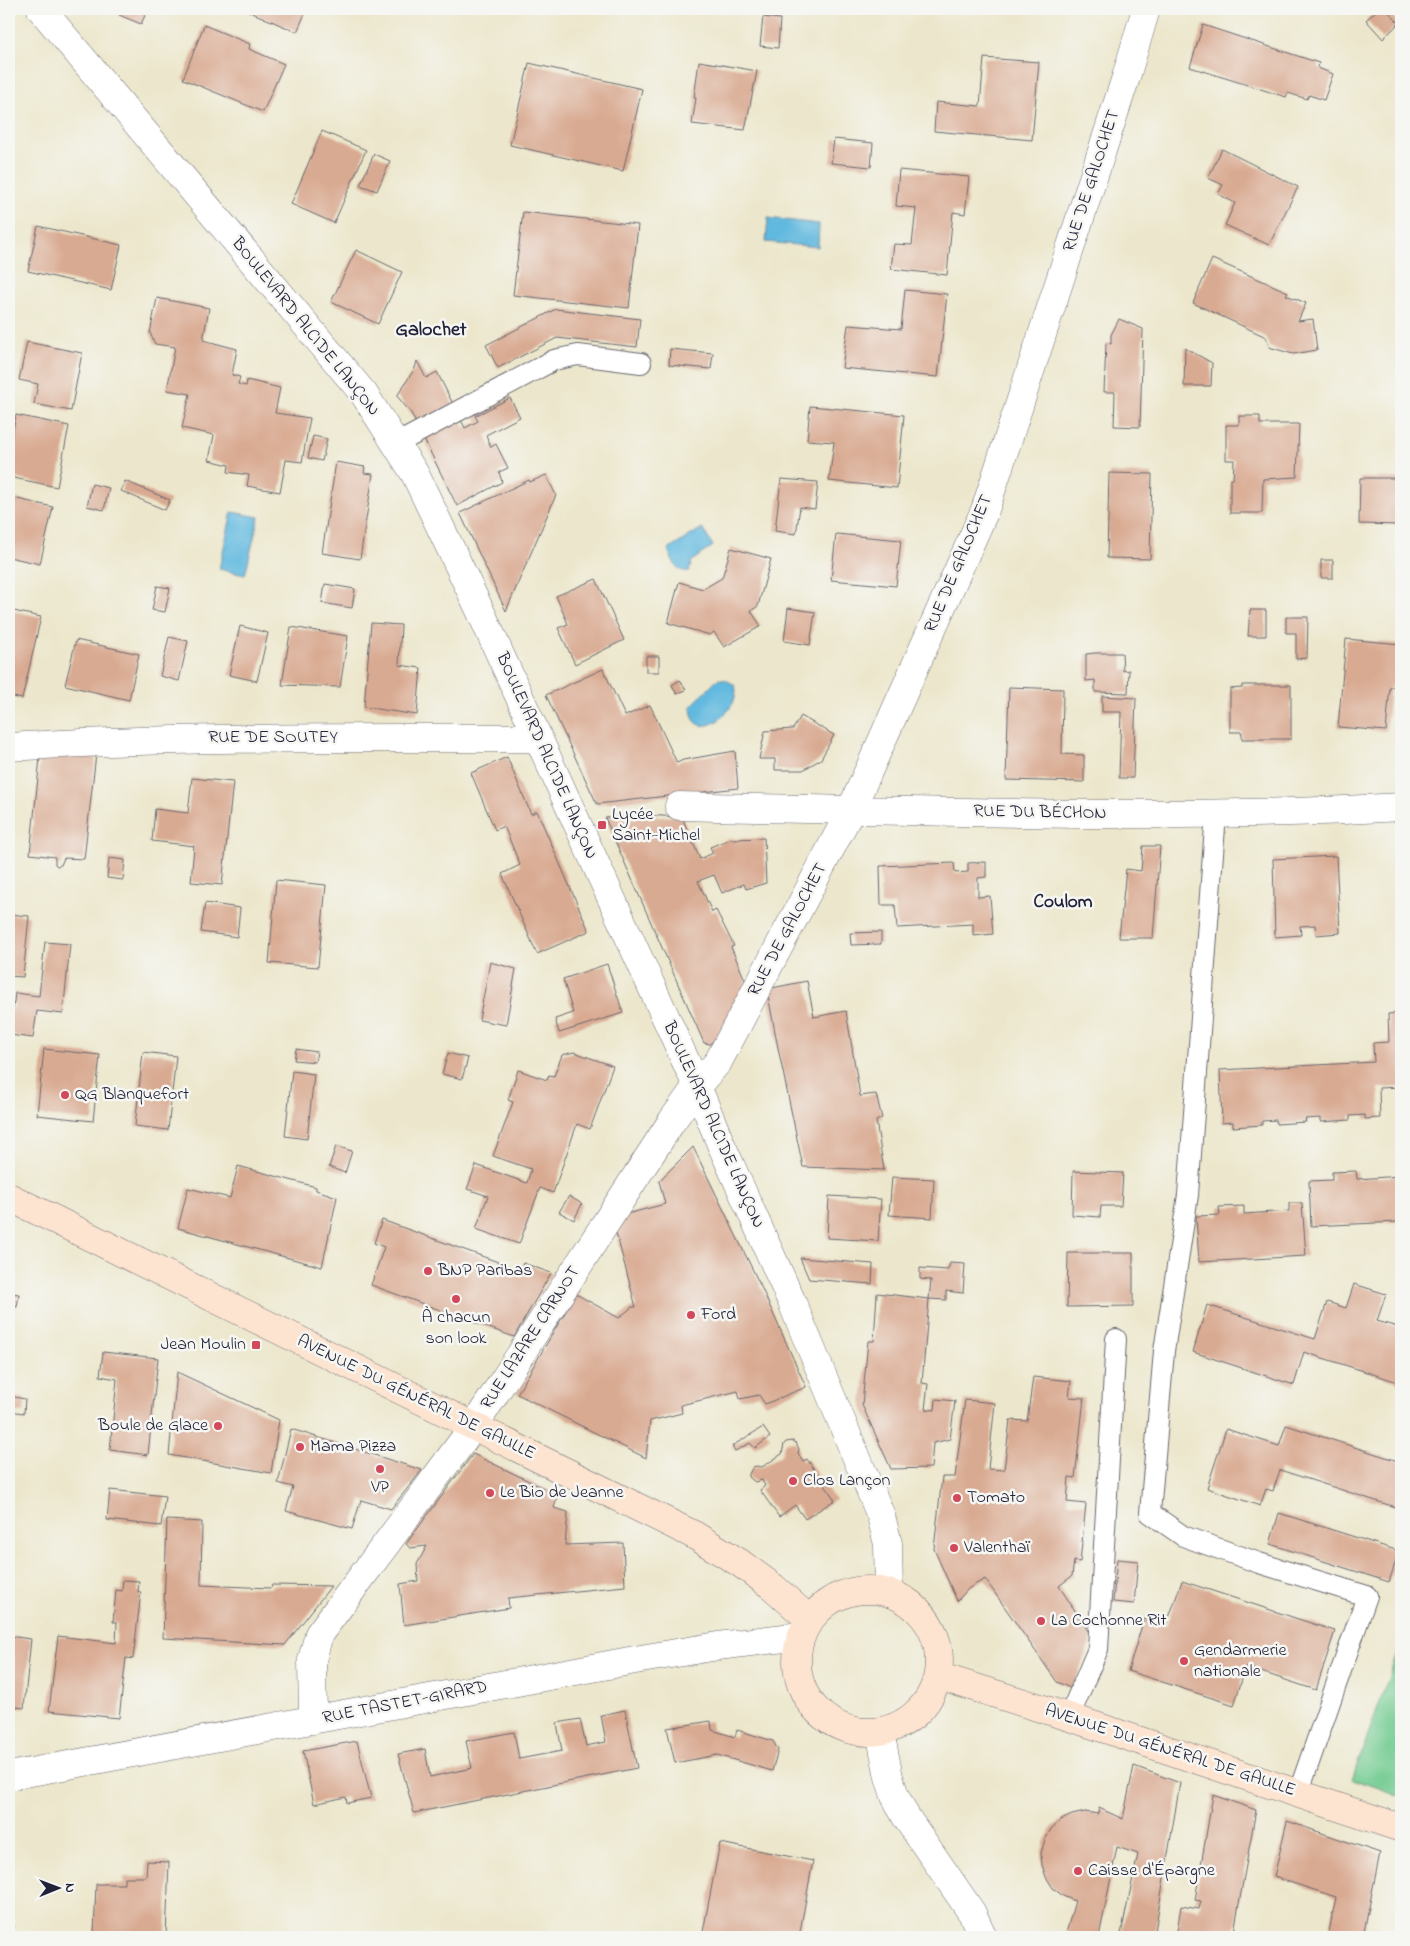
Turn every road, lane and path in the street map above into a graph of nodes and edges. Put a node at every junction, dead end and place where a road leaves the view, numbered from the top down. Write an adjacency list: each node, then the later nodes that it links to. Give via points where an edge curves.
1 (41, 9): 4 (street, BOULEVARD ALCIDE LANÇON, via 364,394)
2 (1146, 9): 9 (street, RUE DE GALOCHET, via 984,510)
3 (641, 363): 4 (lane, via 578,355 554,360)
4 (396, 444): 5 (street, BOULEVARD ALCIDE LANÇON, via 416,474)
5 (537, 738): 6 (street, RUE DE SOUTEY, via 234,738); 11 (street, BOULEVARD ALCIDE LANÇON)
6 (9, 746)
7 (679, 806): 9 (street, RUE DU BÉCHON)
8 (1401, 807): 10 (street, RUE DU BÉCHON)
9 (851, 810): 10 (street, RUE DU BÉCHON, via 1128,815); 11 (street, RUE DE GALOCHET, via 718,1062)
10 (1216, 813): 22 (lane, via 1188,1196 1164,1351 1150,1513 1183,1536 1367,1596)
11 (697, 1086): 14 (street, RUE LAZARE CARNOT); 15 (street, BOULEVARD ALCIDE LANÇON, via 881,1516 888,1544)
12 (9, 1197): 14 (main road, AVENUE DU GÉNÉRAL DE GAULLE)
13 (1116, 1339): 18 (lane, via 1098,1649)
14 (474, 1426): 16 (main road, AVENUE DU GÉNÉRAL DE GAULLE, via 694,1535 773,1587); 19 (street, RUE LAZARE CARNOT, via 319,1634 312,1660)
15 (889, 1593): 16 (main road, via 867,1589 845,1593 825,1604); 17 (main road, via 908,1602 924,1616 934,1635 939,1655)
16 (806, 1628): 19 (street, RUE TASTET-GIRARD); 20 (main road, via 796,1660 800,1685 813,1706 832,1723 855,1731)
17 (938, 1676): 18 (main road, AVENUE DU GÉNÉRAL DE GAULLE); 20 (main road, via 932,1692 917,1712 896,1727)
18 (1069, 1717): 22 (main road, AVENUE DU GÉNÉRAL DE GAULLE)
19 (313, 1720): 21 (street, RUE TASTET-GIRARD)
20 (880, 1732): 24 (street, via 889,1778 906,1817 972,1913)
21 (9, 1776)
22 (1298, 1794): 23 (main road, AVENUE DU GÉNÉRAL DE GAULLE)
23 (1401, 1828)
24 (983, 1937)

